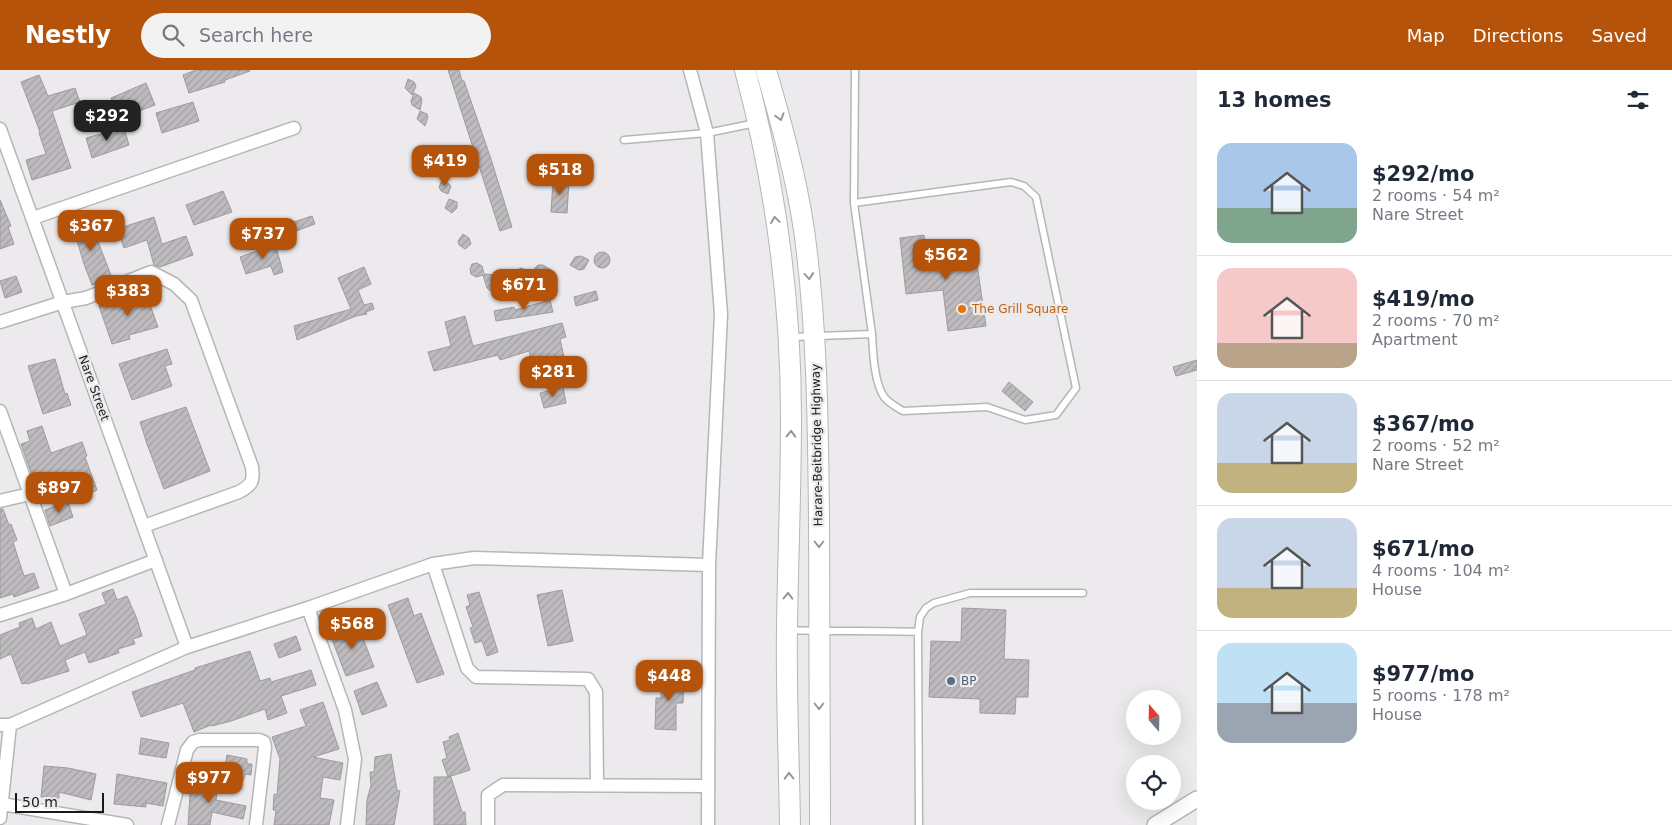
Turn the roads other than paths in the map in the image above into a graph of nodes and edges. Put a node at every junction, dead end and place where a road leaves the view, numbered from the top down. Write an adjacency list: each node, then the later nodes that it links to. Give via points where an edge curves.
1 (690, 70): 7 (street)
2 (744, 70): 5 (highway, Harare-Beitbridge Highway)
3 (766, 70): 15 (highway, Harare-Beitbridge Highway, one-way to 15, via 783,127 800,208)
4 (855, 70): 10 (lane)
5 (759, 122): 7 (lane); 16 (highway, Harare-Beitbridge Highway, one-way to 5, via 770,180)
6 (294, 128): 11 (street)
7 (707, 133): 9 (lane); 23 (street, via 721,314)
8 (1, 135): 11 (street, Nare Street)
9 (624, 140)
10 (854, 203): 14 (lane); 14 (lane, via 1011,182 1024,186 1036,197 1076,388 1056,415 1025,420 987,407 903,411 891,404 878,383)
11 (33, 218): 12 (street, Nare Street)
12 (63, 302): 13 (street); 20 (street, Nare Street); 20 (street, via 86,298 151,272 174,284 191,300 252,467 254,479 249,487)
13 (0, 322)
14 (872, 334): 15 (lane)
15 (814, 336): 16 (lane); 29 (highway, Harare-Beitbridge Highway, one-way to 29)
16 (788, 337): 28 (highway, Harare-Beitbridge Highway, one-way to 16, via 791,416)
17 (0, 411): 18 (street)
18 (30, 494): 19 (street); 24 (street)
19 (0, 500)
20 (144, 526): 21 (street, Nare Street)
21 (156, 560): 24 (street); 31 (street, Nare Street)
22 (432, 564): 23 (street, via 474,558); 26 (street); 33 (street, via 467,668 476,677 588,679 596,692)
23 (709, 565): 34 (street)
24 (66, 594): 27 (street)
25 (1083, 594): 30 (lane, via 970,593 926,608 920,617)
26 (308, 608): 31 (street); 42 (street, via 345,710 355,759)
27 (0, 615)
28 (787, 630): 29 (lane); 45 (highway, Harare-Beitbridge Highway, one-way to 28)
29 (819, 632): 30 (lane); 46 (highway, Harare-Beitbridge Highway, one-way to 46)
30 (918, 632): 47 (lane)
31 (187, 647): 32 (street)
32 (5, 725): 36 (street)
33 (597, 785): 34 (street); 43 (street, via 503,785 488,795)
34 (708, 786): 44 (street)
35 (1197, 799): 48 (street)
36 (2, 804): 37 (street); 38 (street)
37 (0, 818)
38 (88, 822): 39 (street)
39 (127, 825)
40 (168, 825): 41 (street, via 187,750 193,742 259,740 264,742 265,748)
41 (256, 825)
42 (348, 825)
43 (488, 825)
44 (708, 825)
45 (790, 825)
46 (820, 825)
47 (919, 825)
48 (1155, 825)

